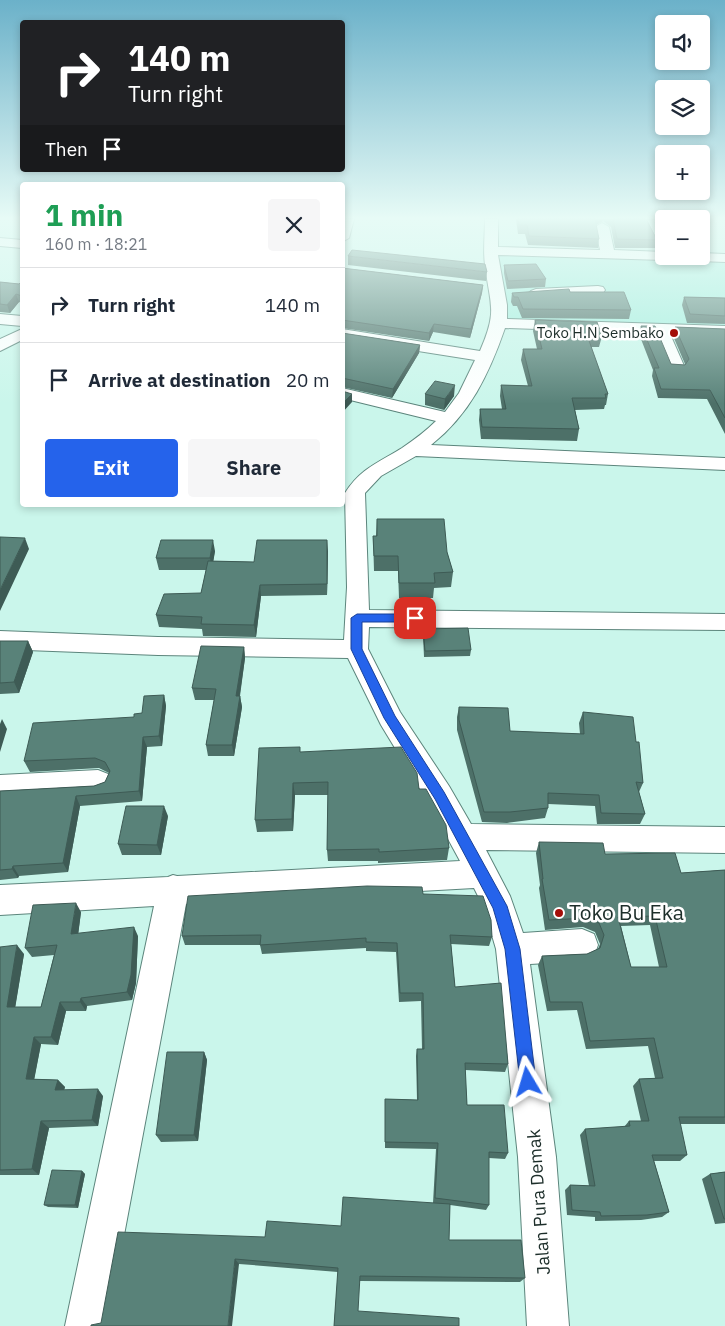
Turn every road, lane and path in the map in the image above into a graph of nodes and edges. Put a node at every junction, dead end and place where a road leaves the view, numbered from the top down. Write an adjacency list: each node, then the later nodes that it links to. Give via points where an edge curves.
1 (491, 281): 2 (street, Jalan Pura Demak)
2 (491, 290): 3 (street); 6 (street, Jalan Pura Demak, via 500,310)
3 (598, 290)
4 (0, 319): 5 (street)
5 (20, 321)
6 (499, 323): 7 (street); 12 (street, Jalan Pura Demak)
7 (660, 329): 10 (street); 13 (street)
8 (345, 334): 12 (street)
9 (20, 335): 11 (street)
10 (718, 335)
11 (0, 346)
12 (485, 357): 15 (street, Jalan Pura Demak, via 459,409)
13 (676, 368)
14 (345, 394): 15 (street)
15 (450, 419): 16 (street, Jalan Pura Demak)
16 (412, 450): 17 (street); 18 (street, Jalan Pura Demak, via 370,474 355,493)
17 (725, 464)
18 (357, 618): 19 (street); 21 (street, Jalan Pura Demak)
19 (725, 622)
20 (0, 640): 21 (street)
21 (356, 649): 24 (street, Jalan Pura Demak, via 390,718)
22 (98, 782): 23 (street)
23 (0, 788)
24 (462, 837): 25 (street); 26 (street, Jalan Pura Demak)
25 (725, 840)
26 (483, 874): 27 (street); 30 (street, Jalan Pura Demak, via 499,906)
27 (172, 889): 28 (street); 31 (street)
28 (0, 900)
29 (582, 945): 30 (street)
30 (512, 949): 32 (street, Jalan Pura Demak, via 537,1157)
31 (86, 1326)
32 (548, 1326)

